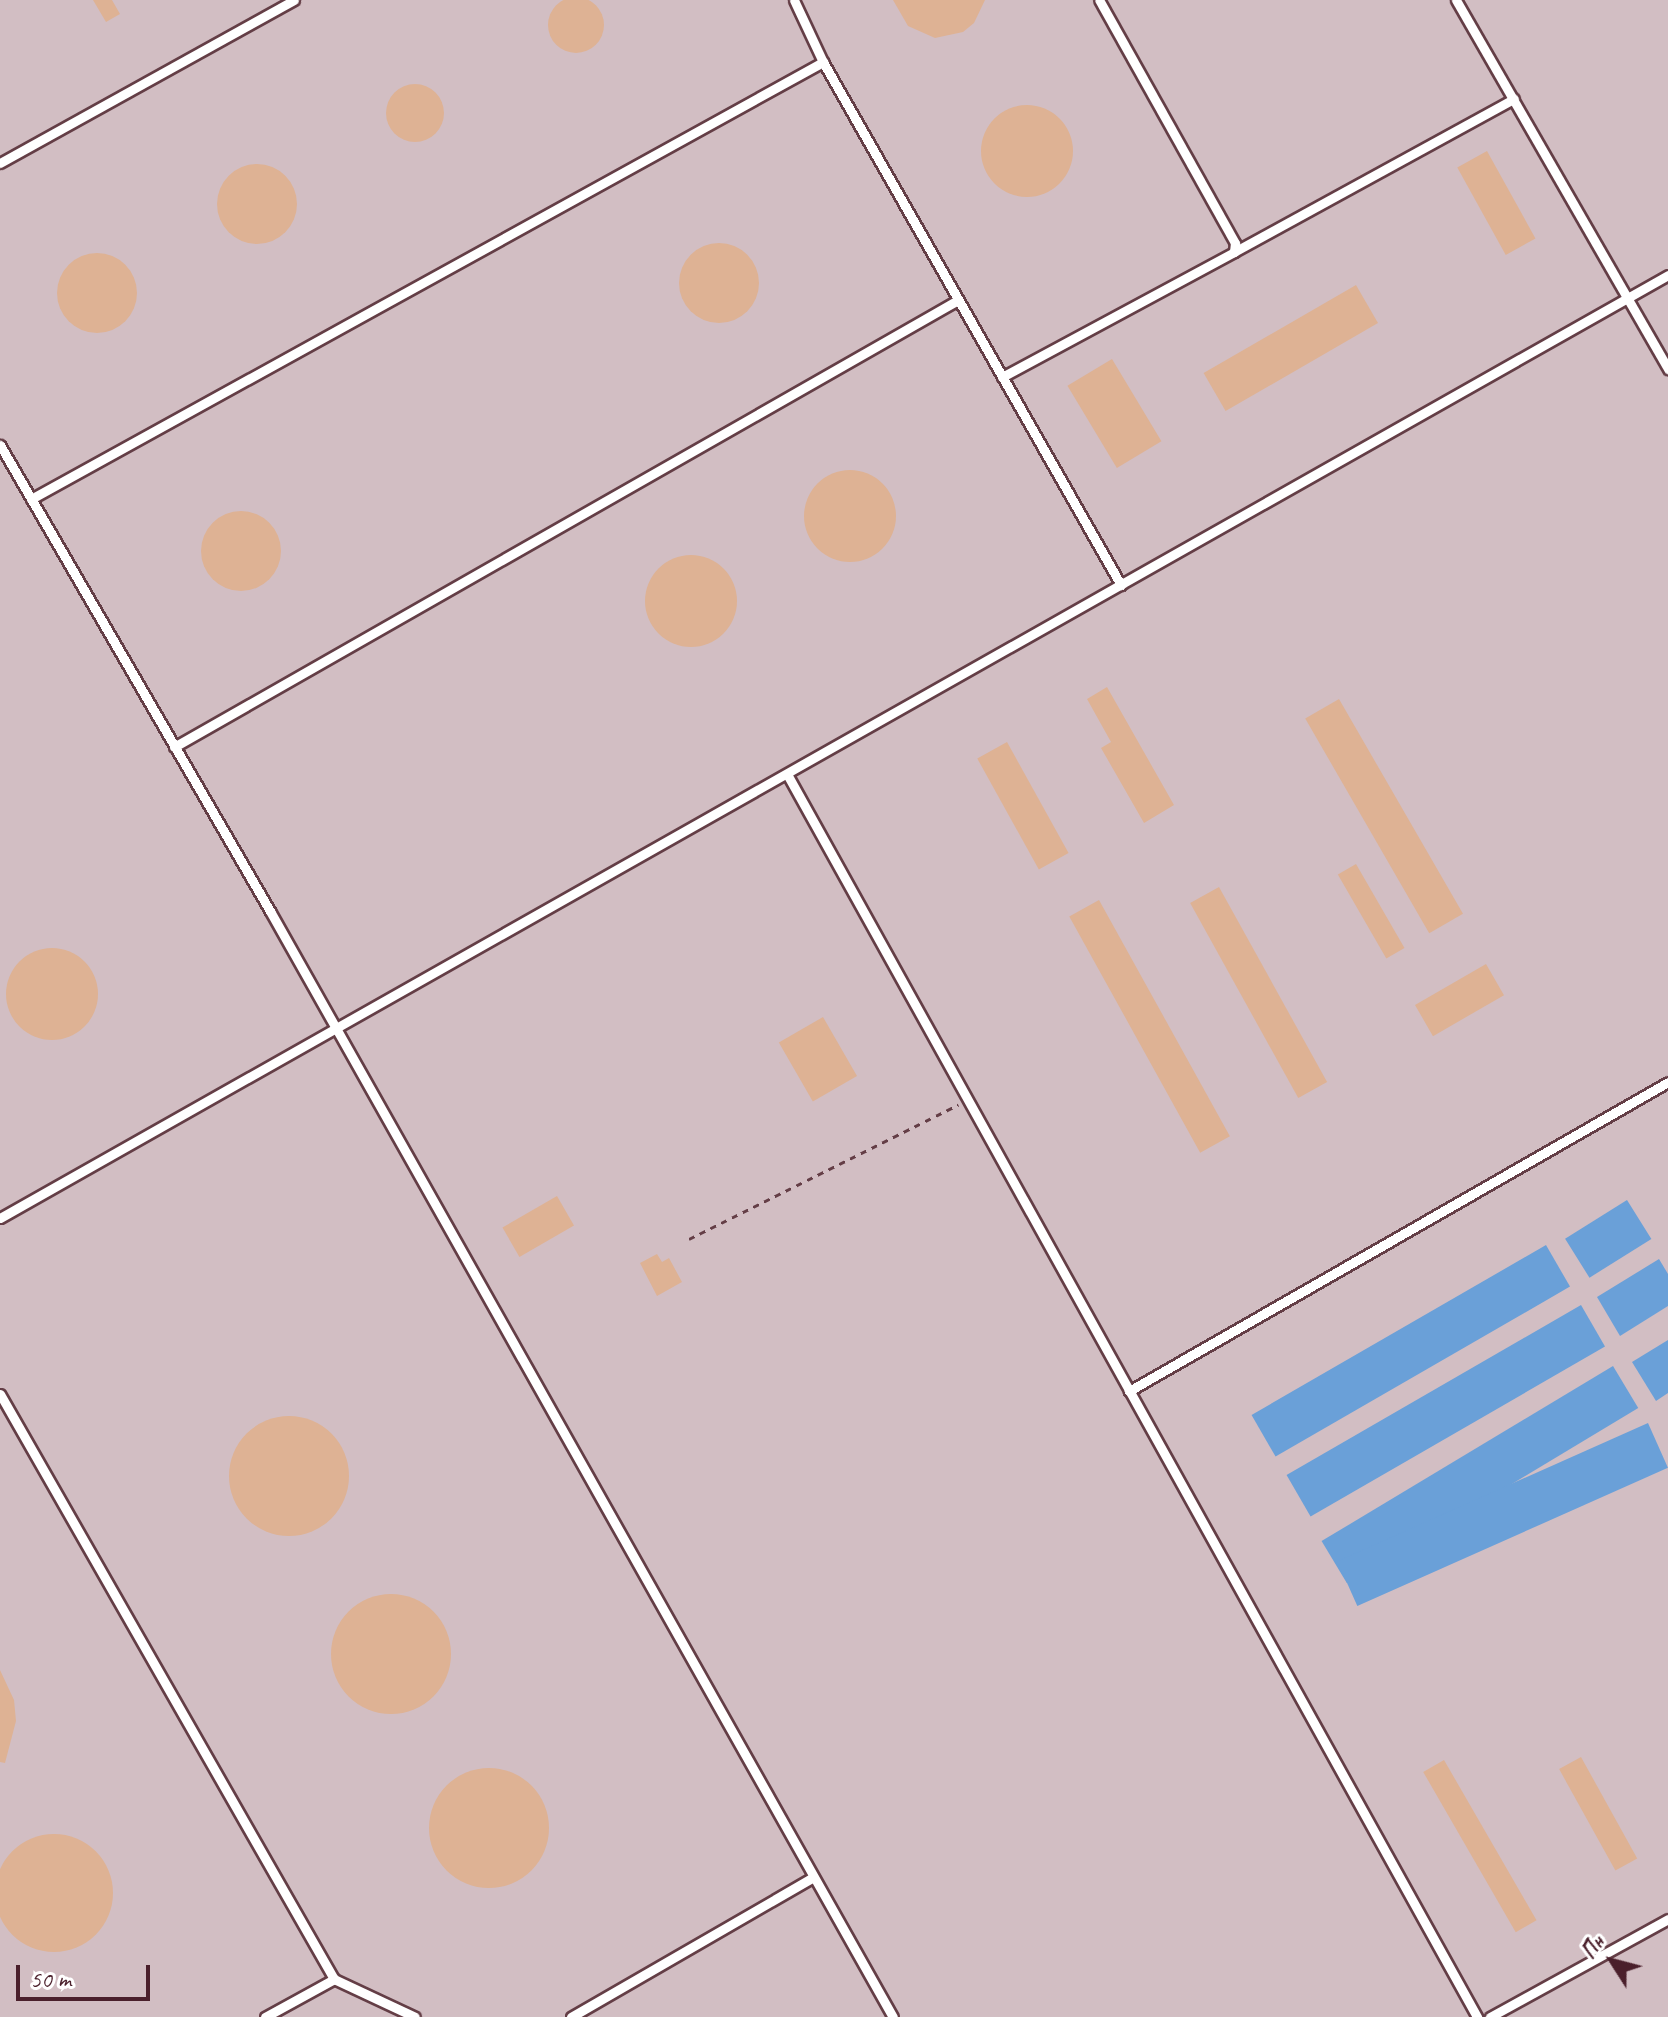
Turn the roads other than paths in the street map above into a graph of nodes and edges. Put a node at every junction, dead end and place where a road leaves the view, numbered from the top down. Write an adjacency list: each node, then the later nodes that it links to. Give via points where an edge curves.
1 (294, 0): 7 (lane)
2 (794, 0): 5 (lane)
3 (1099, 0): 8 (lane, via 1235,243)
4 (1456, 0): 6 (lane)
5 (823, 62): 11 (lane); 15 (lane)
6 (1514, 99): 8 (lane); 10 (lane)
7 (0, 163)
8 (1234, 252): 13 (lane)
9 (1668, 275): 10 (lane)
10 (1628, 298): 12 (lane); 16 (lane)
11 (958, 300): 13 (lane); 17 (lane)
12 (1668, 369)
13 (1002, 377): 16 (lane)
14 (0, 445): 15 (lane)
15 (31, 499): 17 (lane)
16 (1121, 585): 18 (lane)
17 (174, 747): 19 (lane)
18 (787, 774): 19 (lane); 22 (lane)
19 (336, 1030): 21 (lane); 24 (lane)
20 (1668, 1082): 22 (lane)
21 (0, 1218)
22 (1129, 1391): 31 (lane)
23 (0, 1394): 26 (lane)
24 (813, 1877): 29 (lane); 30 (lane)
25 (1668, 1919): 32 (lane)
26 (334, 1979): 27 (lane); 28 (lane)
27 (265, 2017)
28 (415, 2017)
29 (571, 2017)
30 (893, 2017)
31 (1477, 2017)
32 (1490, 2017)

